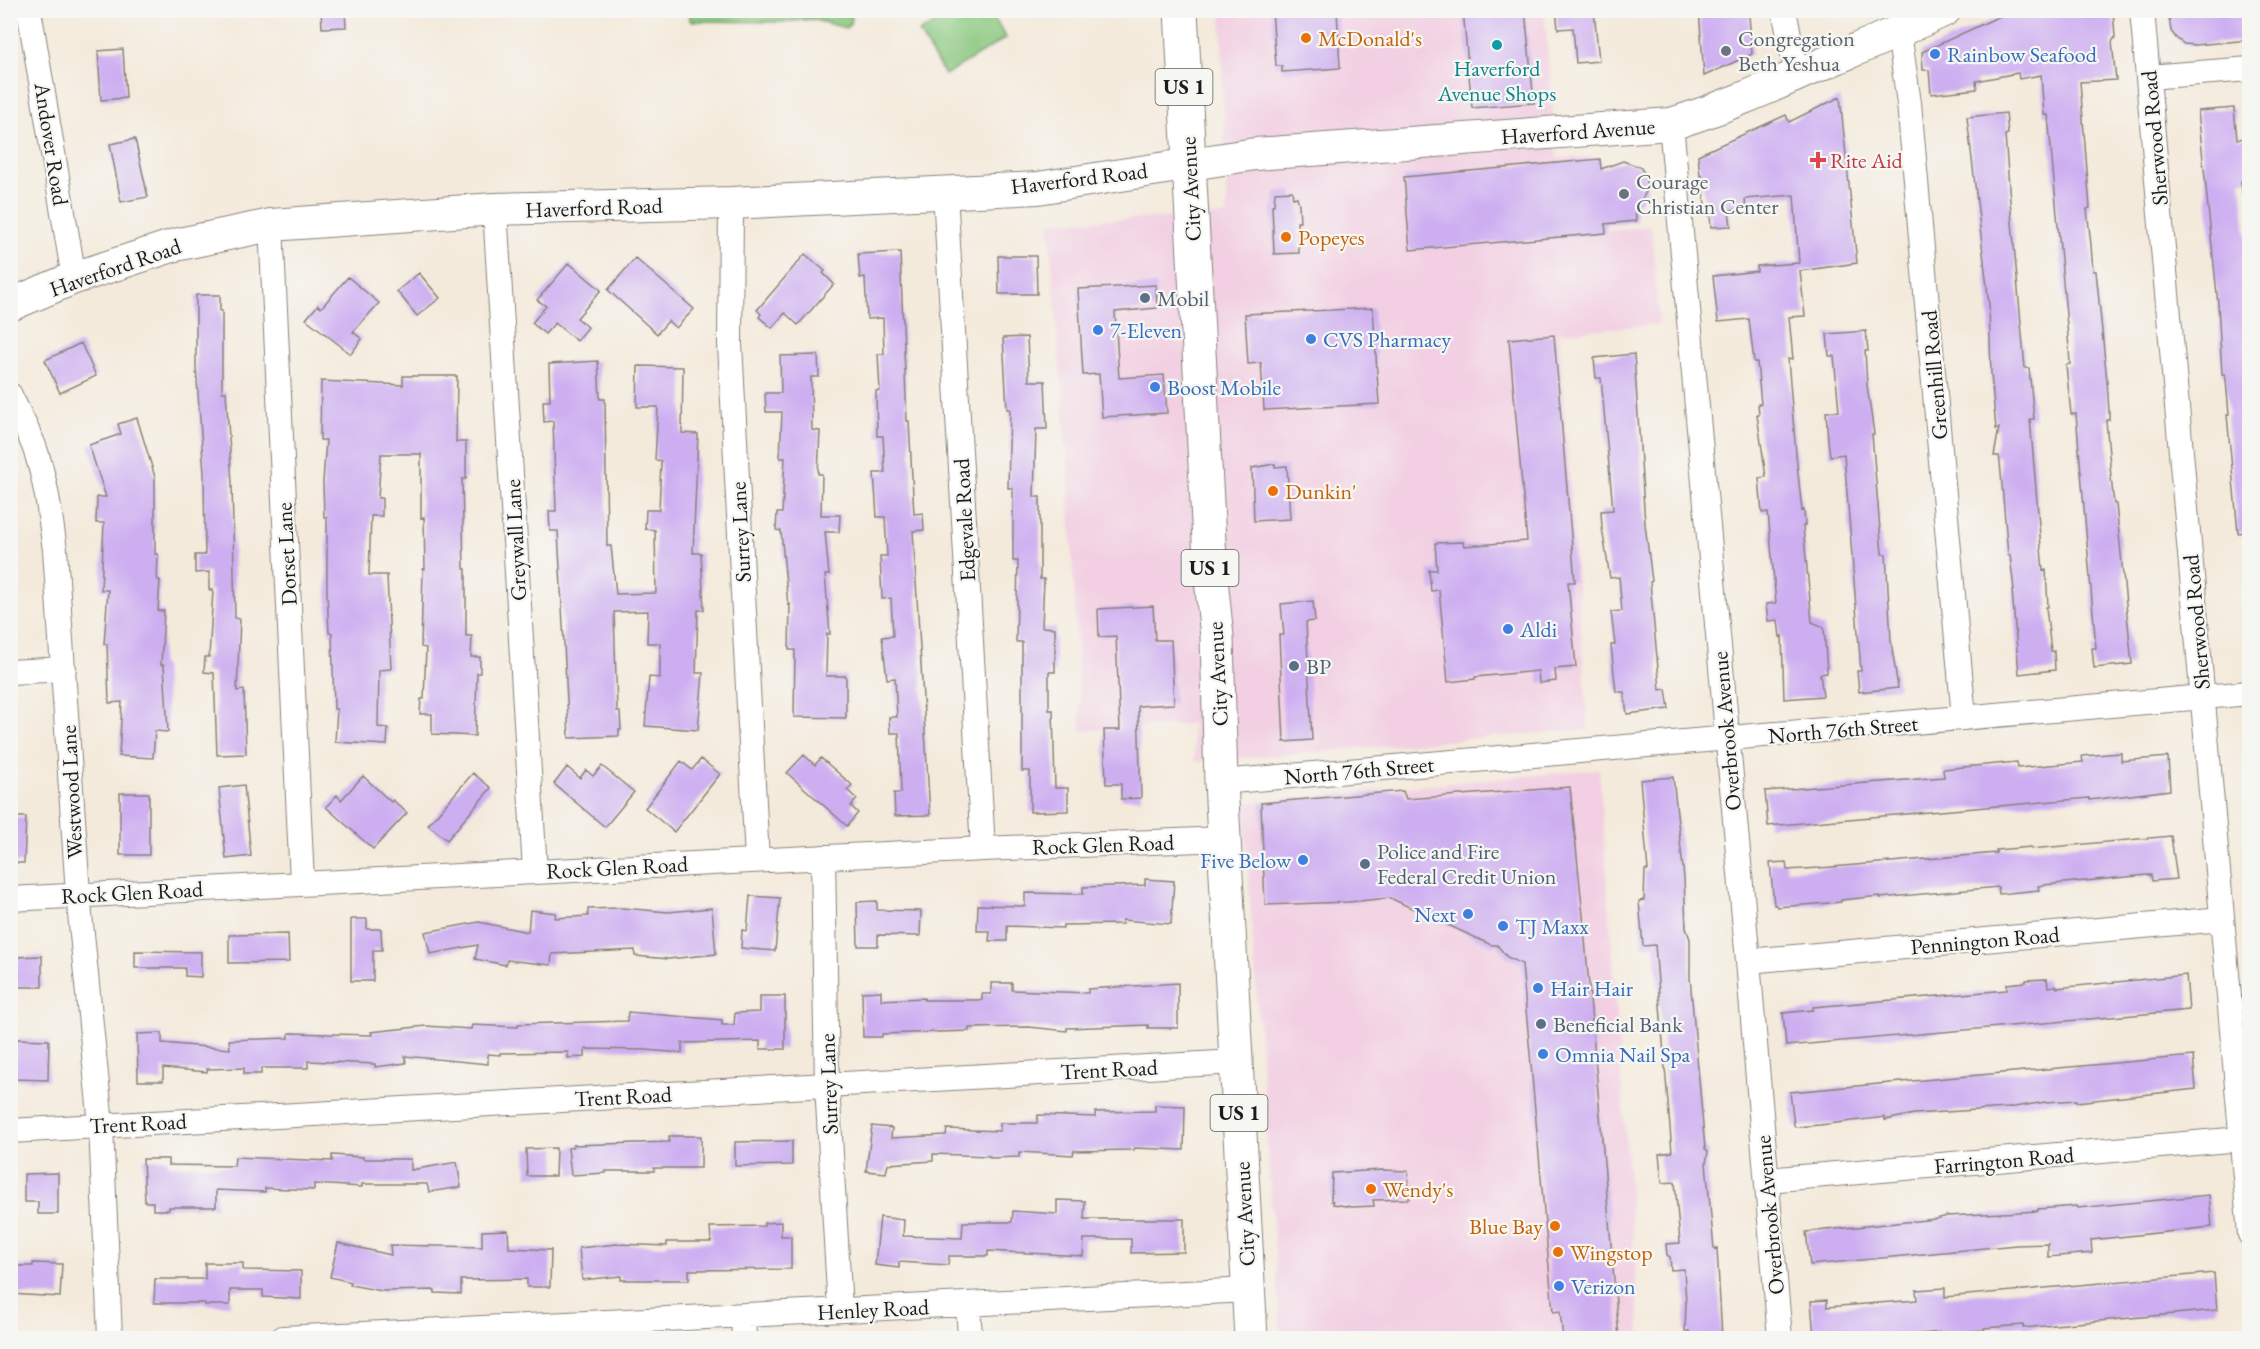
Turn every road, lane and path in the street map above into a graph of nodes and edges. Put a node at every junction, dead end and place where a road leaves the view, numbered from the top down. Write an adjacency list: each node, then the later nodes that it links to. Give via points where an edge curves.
1 (29, 10): 16 (street, Andover Road)
2 (1181, 10): 11 (highway, City Avenue / US 1)
3 (1784, 10): 8 (street)
4 (1945, 10): 6 (main road, Haverford Avenue)
5 (2142, 10): 9 (street, Sherwood Road)
6 (1899, 33): 8 (main road, Haverford Avenue); 23 (street, Greenhill Road, via 1909,103)
7 (2250, 69): 9 (street)
8 (1797, 75): 10 (main road, Haverford Avenue, via 1708,113)
9 (2148, 77): 22 (street, Sherwood Road)
10 (1671, 124): 11 (main road, Haverford Avenue, via 1255,154); 24 (street, Overbrook Avenue)
11 (1189, 163): 12 (main road, Haverford Road, via 1038,188); 25 (highway, City Avenue / US 1, via 1217,637)
12 (945, 192): 13 (main road, Haverford Road); 27 (street, Edgevale Road)
13 (730, 203): 14 (main road, Haverford Road); 29 (street, Surrey Lane, via 730,344)
14 (495, 209): 15 (main road, Haverford Road); 30 (street, Greywall Lane)
15 (271, 225): 16 (main road, Haverford Road, via 175,244); 31 (street, Dorset Lane)
16 (74, 278): 17 (main road, Haverford Road)
17 (10, 305)
18 (10, 395): 19 (street, Westwood Lane, via 34,446 49,504)
19 (64, 669): 20 (street); 32 (street, Westwood Lane)
20 (10, 672)
21 (2250, 693): 22 (street, North 76th Street)
22 (2203, 697): 23 (street, North 76th Street); 34 (street, Sherwood Road)
23 (1965, 718): 24 (street, North 76th Street)
24 (1726, 739): 25 (street, North 76th Street); 35 (street, Overbrook Avenue)
25 (1221, 782): 26 (highway, City Avenue / US 1)
26 (1224, 839): 27 (street, Rock Glen Road); 36 (highway, City Avenue / US 1)
27 (983, 849): 28 (street, Rock Glen Road)
28 (823, 857): 29 (street, Rock Glen Road); 37 (street, Surrey Lane)
29 (757, 860): 30 (street, Rock Glen Road)
30 (534, 871): 31 (street, Rock Glen Road)
31 (302, 882): 32 (street, Rock Glen Road)
32 (78, 894): 33 (street, Rock Glen Road); 38 (street, Westwood Lane)
33 (10, 899)
34 (2222, 919): 35 (street, Pennington Road); 40 (street, Sherwood Road)
35 (1748, 961): 41 (street, Overbrook Avenue)
36 (1236, 1062): 37 (street, Trent Road); 43 (highway, City Avenue / US 1)
37 (827, 1085): 38 (street, Trent Road); 45 (street, Surrey Lane)
38 (101, 1125): 39 (street, Trent Road); 48 (street, Westwood Lane)
39 (10, 1131)
40 (2241, 1139): 41 (street, Farrington Road); 42 (street, Sherwood Road)
41 (1767, 1180): 52 (street, Overbrook Avenue)
42 (2250, 1234)
43 (1248, 1290): 44 (street, Henley Road); 51 (highway, City Avenue / US 1)
44 (968, 1304): 45 (street, Henley Road); 50 (street)
45 (840, 1310): 46 (street, Henley Road)
46 (744, 1327): 47 (street, Henley Road)
47 (417, 1335): 49 (street, Henley Road)
48 (110, 1338)
49 (283, 1338)
50 (970, 1338)
51 (1251, 1338)
52 (1780, 1338)

